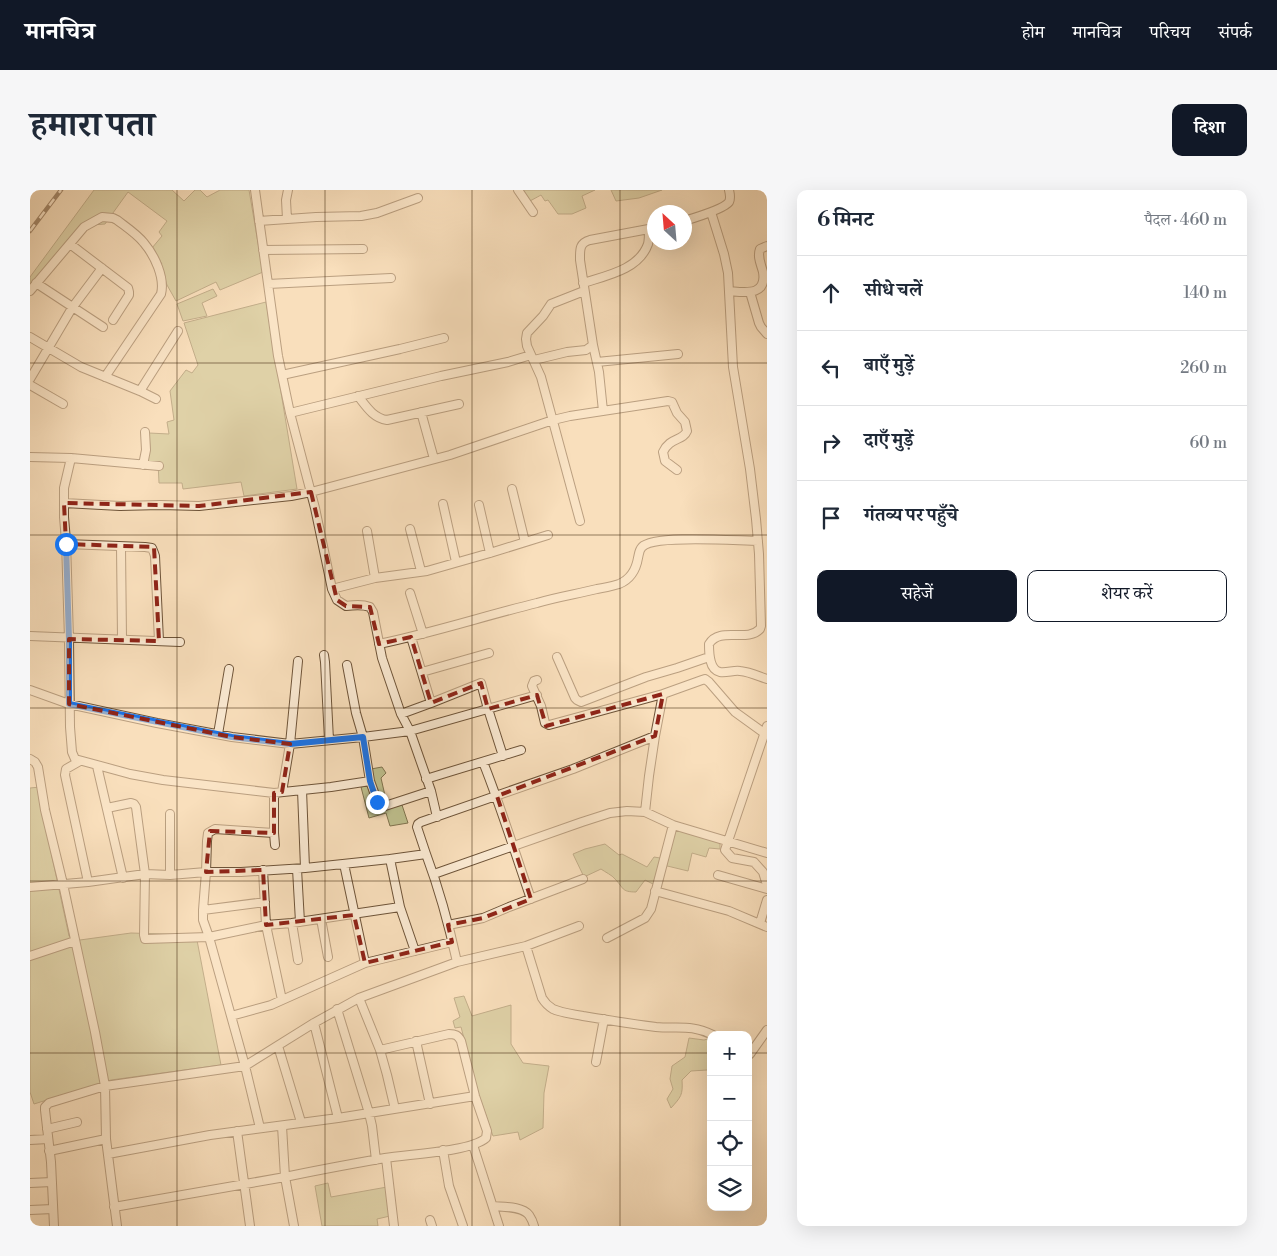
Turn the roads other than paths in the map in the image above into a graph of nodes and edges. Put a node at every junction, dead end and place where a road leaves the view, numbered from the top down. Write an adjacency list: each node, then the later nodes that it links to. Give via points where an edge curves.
1 (255, 190): 10 (street)
2 (288, 190): 9 (street)
3 (518, 190): 6 (street)
4 (729, 190): 7 (street, via 729,203)
5 (418, 198): 9 (street, via 361,216)
6 (534, 212)
7 (711, 212): 8 (street); 22 (street, via 727,265)
8 (692, 218)
9 (287, 219): 10 (street)
10 (259, 221): 16 (street)
11 (647, 229): 21 (street, via 582,244)
12 (70, 244): 17 (street); 19 (street); 38 (street, via 88,224 102,218 113,218 144,243 159,274 161,294)
13 (767, 246): 24 (street, via 760,249 758,255 766,283 761,289)
14 (647, 247): 21 (street, via 637,261 626,268)
15 (363, 249): 16 (street)
16 (263, 250): 20 (street)
17 (102, 268): 25 (street); 26 (street, via 129,292)
18 (391, 278): 20 (street)
19 (36, 283): 23 (street); 25 (street)
20 (268, 284): 37 (street)
21 (583, 287): 32 (street); 35 (street, via 551,304 530,330 526,339)
22 (729, 290): 24 (street); 66 (street, via 734,367)
23 (30, 291)
24 (750, 292): 29 (street, via 759,323)
25 (72, 308): 27 (street); 33 (street)
26 (113, 320)
27 (103, 327)
28 (178, 331): 41 (street)
29 (767, 334)
30 (30, 337): 33 (street)
31 (444, 338): 37 (street)
32 (593, 345): 35 (street, via 586,350); 36 (street)
33 (49, 347): 38 (street, via 81,367); 39 (street)
34 (678, 354): 36 (street)
35 (532, 357): 42 (street); 49 (street)
36 (597, 362): 46 (street)
37 (282, 374): 48 (street)
38 (105, 377): 41 (street)
39 (30, 379)
40 (30, 385): 44 (street)
41 (140, 391): 43 (street)
42 (358, 396): 47 (street, via 380,419); 48 (street)
43 (156, 399)
44 (63, 404)
45 (459, 404): 47 (street)
46 (603, 411): 49 (street); 56 (street, via 672,402 687,431 684,436 670,442 663,452 665,461)
47 (421, 412): 53 (street)
48 (290, 413): 58 (street)
49 (553, 420): 53 (street); 62 (street)
50 (145, 432): 54 (street)
51 (30, 457): 52 (street)
52 (71, 458): 54 (street); 59 (street)
53 (434, 459): 58 (street)
54 (143, 465): 55 (street)
55 (159, 466)
56 (677, 470)
57 (512, 489): 67 (street)
58 (311, 492): 59 (street, via 199,506); 74 (street)
59 (64, 503): 68 (street)
60 (443, 504): 71 (street)
61 (479, 505): 70 (street)
62 (580, 521)
63 (410, 529): 72 (street)
64 (368, 531): 73 (street)
65 (548, 536): 67 (street)
66 (758, 541): 76 (street, via 690,539 650,543 642,546 634,572 619,584); 87 (street, via 760,629 754,634 715,638 709,644)
67 (525, 542): 70 (street)
68 (66, 544): 69 (street); 79 (street)
69 (121, 546): 80 (street); 81 (street, via 149,547 154,553)
70 (490, 553): 71 (street)
71 (456, 562): 72 (street)
72 (421, 571): 73 (street)
73 (375, 578): 74 (street)
74 (332, 589): 83 (street, via 337,600 346,606 370,607)
75 (410, 594): 76 (street)
76 (423, 634): 78 (street)
77 (30, 636): 79 (street)
78 (411, 637): 83 (street); 92 (street)
79 (69, 639): 80 (street); 100 (street)
80 (122, 639): 81 (street)
81 (159, 641): 82 (street)
82 (180, 642)
83 (379, 644): 102 (street)
84 (489, 653): 92 (street)
85 (324, 655): 108 (street)
86 (557, 657): 87 (street, via 575,698 581,702)
87 (709, 657): 91 (street)
88 (298, 661): 109 (street)
89 (347, 665): 107 (street)
90 (229, 669): 105 (street)
91 (717, 671): 93 (street, via 739,670); 95 (street)
92 (422, 672): 99 (street)
93 (767, 679)
94 (537, 680): 98 (street, via 532,686)
95 (706, 680): 97 (street); 104 (street, via 735,712)
96 (30, 690): 100 (street)
97 (664, 694): 98 (street, via 549,725 545,723); 106 (street)
98 (537, 695): 101 (street)
99 (431, 703): 101 (street, via 481,683); 102 (street)
100 (69, 704): 105 (street); 113 (street, via 72,752)
101 (488, 709): 103 (street); 111 (street)
102 (401, 714): 103 (street)
103 (410, 731): 107 (street); 116 (street)
104 (766, 731): 128 (street)
105 (218, 734): 109 (street)
106 (656, 736): 121 (street); 123 (street, via 648,776)
107 (363, 737): 108 (street); 117 (street)
108 (329, 740): 109 (street)
109 (290, 744): 120 (street)
110 (521, 750): 111 (street)
111 (503, 756): 114 (street)
112 (30, 759): 145 (street, via 38,767)
113 (80, 761): 115 (street); 144 (street, via 66,769 64,775)
114 (483, 762): 116 (street); 121 (street)
115 (97, 766): 120 (street, via 163,780); 122 (street)
116 (426, 779): 119 (street)
117 (370, 781): 118 (street); 119 (street, via 382,807)
118 (302, 790): 120 (street); 135 (street)
119 (431, 791): 125 (street)
120 (278, 792): 127 (street)
121 (497, 796): 125 (street); 130 (street)
122 (107, 808): 138 (street, via 135,805); 142 (street)
123 (646, 812): 126 (street); 130 (street, via 610,813)
124 (170, 814): 140 (street)
125 (437, 817): 132 (street, via 421,822 417,827)
126 (673, 825): 128 (street); 149 (street)
127 (274, 833): 129 (street); 137 (street, via 210,831)
128 (727, 841): 131 (street); 146 (street, via 724,850 732,858 754,862 763,872)
129 (275, 845)
130 (512, 847): 139 (street); 150 (street)
131 (767, 853)
132 (426, 854): 133 (street); 139 (street)
133 (390, 859): 134 (street); 153 (street)
134 (344, 864): 135 (street); 155 (street)
135 (301, 869): 136 (street); 157 (street)
136 (263, 870): 137 (street); 152 (street)
137 (206, 872): 140 (street); 154 (street)
138 (145, 874): 140 (street); 142 (street); 162 (street, via 144,938)
139 (434, 874): 158 (street)
140 (170, 875)
141 (718, 875): 148 (street)
142 (123, 878): 144 (street)
143 (583, 879): 150 (street)
144 (88, 882): 145 (street)
145 (63, 884): 147 (street); 164 (street)
146 (767, 885)
147 (30, 886)
148 (767, 889)
149 (655, 892): 160 (street, via 729,910); 163 (street, via 645,918)
150 (531, 899): 158 (street, via 483,918)
151 (767, 900): 160 (street)
152 (265, 902): 154 (street); 159 (street)
153 (400, 907): 155 (street); 167 (street)
154 (203, 910): 162 (street)
155 (354, 915): 156 (street); 172 (street)
156 (321, 919): 157 (street); 169 (street)
157 (296, 922): 159 (street); 170 (street)
158 (448, 924): 165 (street)
159 (266, 925): 162 (street); 174 (street)
160 (763, 925)
161 (579, 926): 166 (street)
162 (209, 937): 176 (street)
163 (607, 938)
164 (75, 941): 168 (street); 187 (street)
165 (452, 942): 167 (street); 171 (street)
166 (526, 946): 171 (street); 177 (street, via 546,1004 563,1012)
167 (415, 951): 172 (street)
168 (30, 956)
169 (328, 957)
170 (298, 960)
171 (457, 962): 173 (street)
172 (365, 963): 174 (street)
173 (359, 998): 175 (street); 183 (street)
174 (282, 1000): 176 (street)
175 (337, 1009): 178 (street); 191 (street)
176 (231, 1016): 186 (street)
177 (604, 1019): 180 (street, via 658,1027 684,1026); 185 (street)
178 (314, 1022): 182 (street); 192 (street)
179 (767, 1030): 184 (street)
180 (707, 1033)
181 (416, 1041): 183 (street); 188 (street, via 450,1034 458,1036); 189 (street)
182 (278, 1046): 186 (street); 194 (street)
183 (380, 1050): 190 (street)
184 (752, 1051)
185 (596, 1062)
186 (245, 1066): 187 (street); 196 (street)
187 (105, 1086): 197 (street, via 46,1105); 200 (street)
188 (475, 1096): 189 (street); 202 (street, via 488,1135)
189 (430, 1104): 190 (street)
190 (395, 1109): 191 (street)
191 (369, 1113): 192 (street); 207 (street)
192 (338, 1118): 194 (street)
193 (77, 1122): 197 (street)
194 (301, 1122): 195 (street)
195 (282, 1126): 196 (street); 208 (street)
196 (260, 1128): 198 (street)
197 (47, 1129): 199 (street)
198 (238, 1131): 205 (street); 211 (street)
199 (48, 1139): 201 (street); 204 (street)
200 (106, 1139): 204 (street); 205 (street)
201 (30, 1140)
202 (473, 1145): 203 (street); 212 (street)
203 (443, 1150): 206 (street); 221 (street)
204 (50, 1151): 209 (street)
205 (108, 1154): 213 (street)
206 (386, 1158): 207 (street); 220 (street)
207 (376, 1160): 208 (street)
208 (285, 1177): 211 (street); 219 (street)
209 (52, 1182): 210 (street); 214 (street)
210 (30, 1183)
211 (244, 1183): 213 (street); 218 (street)
212 (493, 1206): 222 (street); 223 (street, via 525,1211)
213 (114, 1207): 217 (street)
214 (53, 1209): 215 (street); 216 (street)
215 (30, 1210)
216 (54, 1226)
217 (117, 1226)
218 (250, 1226)
219 (294, 1226)
220 (394, 1226)
221 (462, 1226)
222 (499, 1226)
223 (534, 1226)

